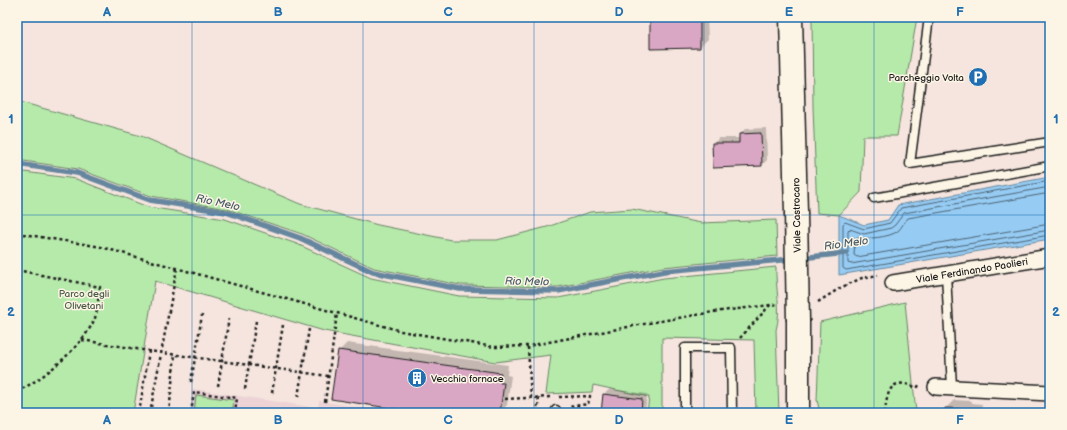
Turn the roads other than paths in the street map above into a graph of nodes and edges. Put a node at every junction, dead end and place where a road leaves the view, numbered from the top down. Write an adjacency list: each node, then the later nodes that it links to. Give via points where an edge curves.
1 (791, 17): 14 (street, Viale Castrocaro, bridge, via 796,213 792,312)
2 (929, 17): 3 (lane, via 910,164)
3 (1050, 142)
4 (1050, 166): 5 (lane)
5 (874, 198)
6 (1050, 257): 7 (street, Viale Ferdinando Paolieri)
7 (946, 274): 8 (street, Viale Ferdinando Paolieri); 10 (lane)
8 (889, 278)
9 (936, 386): 10 (street)
10 (952, 387): 11 (street)
11 (1050, 393)
12 (685, 413): 13 (lane, via 685,348 731,348)
13 (732, 413)
14 (798, 413)

